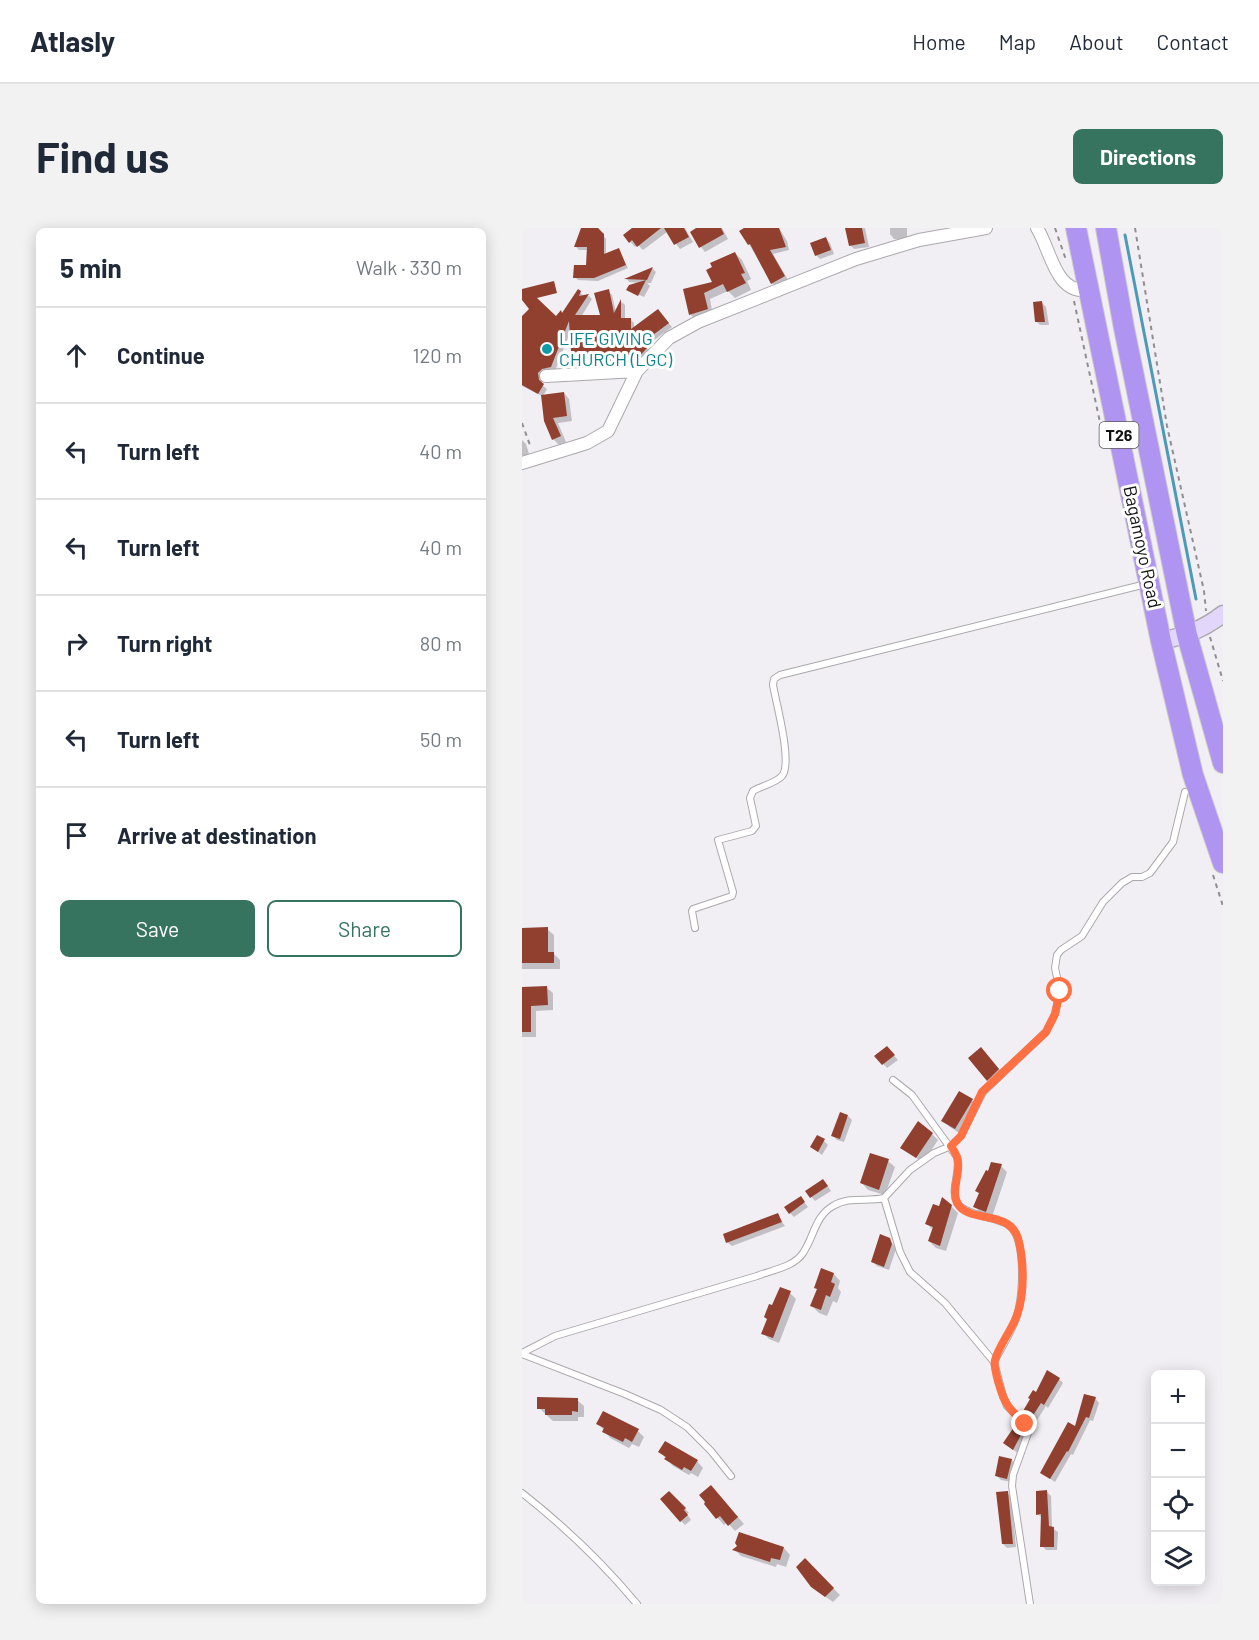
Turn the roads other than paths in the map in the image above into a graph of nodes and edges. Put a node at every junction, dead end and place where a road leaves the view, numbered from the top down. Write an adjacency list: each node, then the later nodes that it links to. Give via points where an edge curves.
1 (986, 228): 6 (street, via 919,240 856,259 713,315 669,338)
2 (1037, 228): 5 (street, via 1066,285 1072,290)
3 (1076, 228): 5 (highway, Bagamoyo Road / T26)
4 (1106, 228): 11 (highway, Bagamoyo Road / T26)
5 (1089, 290): 9 (highway, Bagamoyo Road / T26)
6 (637, 371): 7 (street); 8 (street, via 608,431 587,443)
7 (546, 376)
8 (522, 463)
9 (1149, 583): 12 (highway, Bagamoyo Road / T26); 16 (lane, via 780,675 773,684 788,762 784,774 753,791 750,798 756,826 752,831 718,840 732,896 693,909)
10 (1223, 614): 11 (main road)
11 (1187, 635): 12 (main road); 13 (highway, Bagamoyo Road / T26)
12 (1161, 641): 15 (highway, Bagamoyo Road / T26, via 1193,775)
13 (1223, 763)
14 (1185, 792): 18 (lane, via 1173,842 1150,873 1122,883 1103,902 1082,936 1057,956 1055,968 1060,991 1046,1032 982,1092 961,1136)
15 (1223, 863)
16 (695, 928)
17 (893, 1080): 18 (lane, via 912,1095)
18 (951, 1146): 19 (lane, via 910,1170); 21 (lane, via 958,1162 958,1205 1010,1226 1021,1256 1018,1314)
19 (884, 1198): 20 (lane, via 849,1200 831,1206 814,1228 803,1253 789,1264 555,1336); 21 (lane, via 910,1272 945,1303)
20 (522, 1354): 22 (lane, via 661,1410 687,1427)
21 (994, 1362): 25 (lane, via 1003,1396 1028,1433 1012,1486)
22 (731, 1476)
23 (522, 1492): 24 (lane, via 610,1572)
24 (637, 1604)
25 (1030, 1604)

